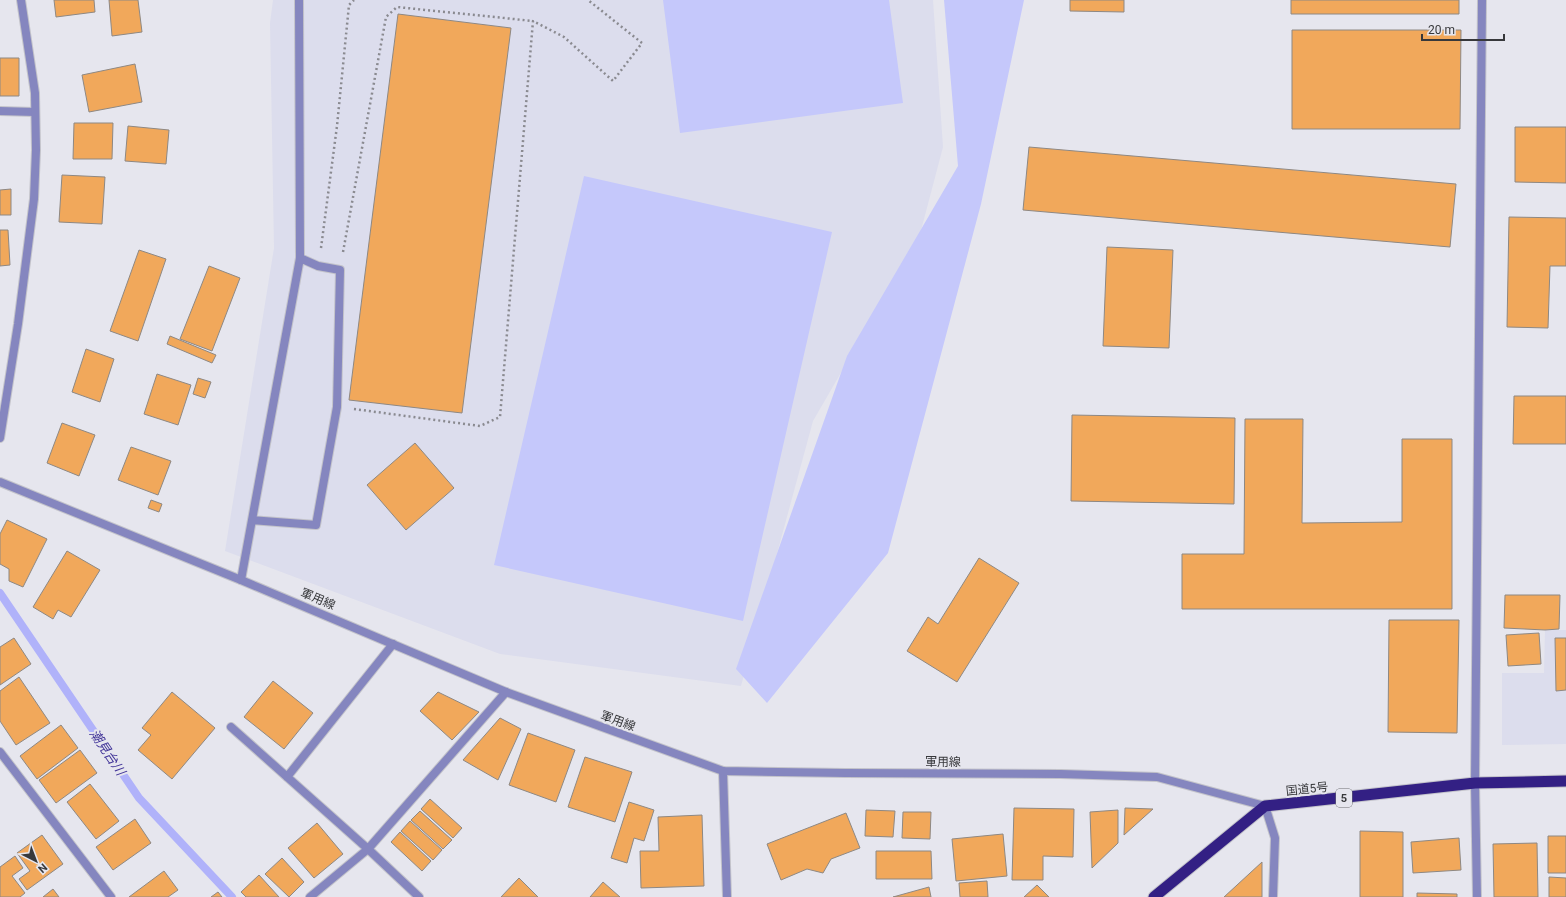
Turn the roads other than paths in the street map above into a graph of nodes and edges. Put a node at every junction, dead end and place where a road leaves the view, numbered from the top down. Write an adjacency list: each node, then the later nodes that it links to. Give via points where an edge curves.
1 (21, 0): 5 (street, via 35,92)
2 (299, 0): 6 (street)
3 (1482, 0): 18 (street)
4 (0, 111): 5 (street)
5 (35, 112): 7 (street, via 34,199)
6 (300, 258): 9 (street); 9 (street, via 318,266 340,270 337,407 316,525)
7 (0, 438)
8 (0, 482): 10 (street, 軍用線)
9 (252, 520): 10 (street)
10 (241, 580): 11 (street, 軍用線)
11 (393, 644): 12 (street, 軍用線); 16 (street)
12 (506, 692): 15 (street, 軍用線); 20 (street)
13 (231, 726): 16 (street)
14 (0, 752): 21 (street)
15 (723, 771): 19 (street, 軍用線, via 1157,777); 24 (street)
16 (287, 777): 20 (street)
17 (1566, 781): 18 (highway, 国道5号 / 5)
18 (1475, 783): 19 (highway, 国道5号 / 5); 27 (street)
19 (1265, 806): 25 (highway); 26 (street, via 1275,838)
20 (368, 849): 22 (street); 23 (street)
21 (111, 897)
22 (310, 897)
23 (419, 897)
24 (727, 897)
25 (1154, 897)
26 (1273, 897)
27 (1476, 897)

